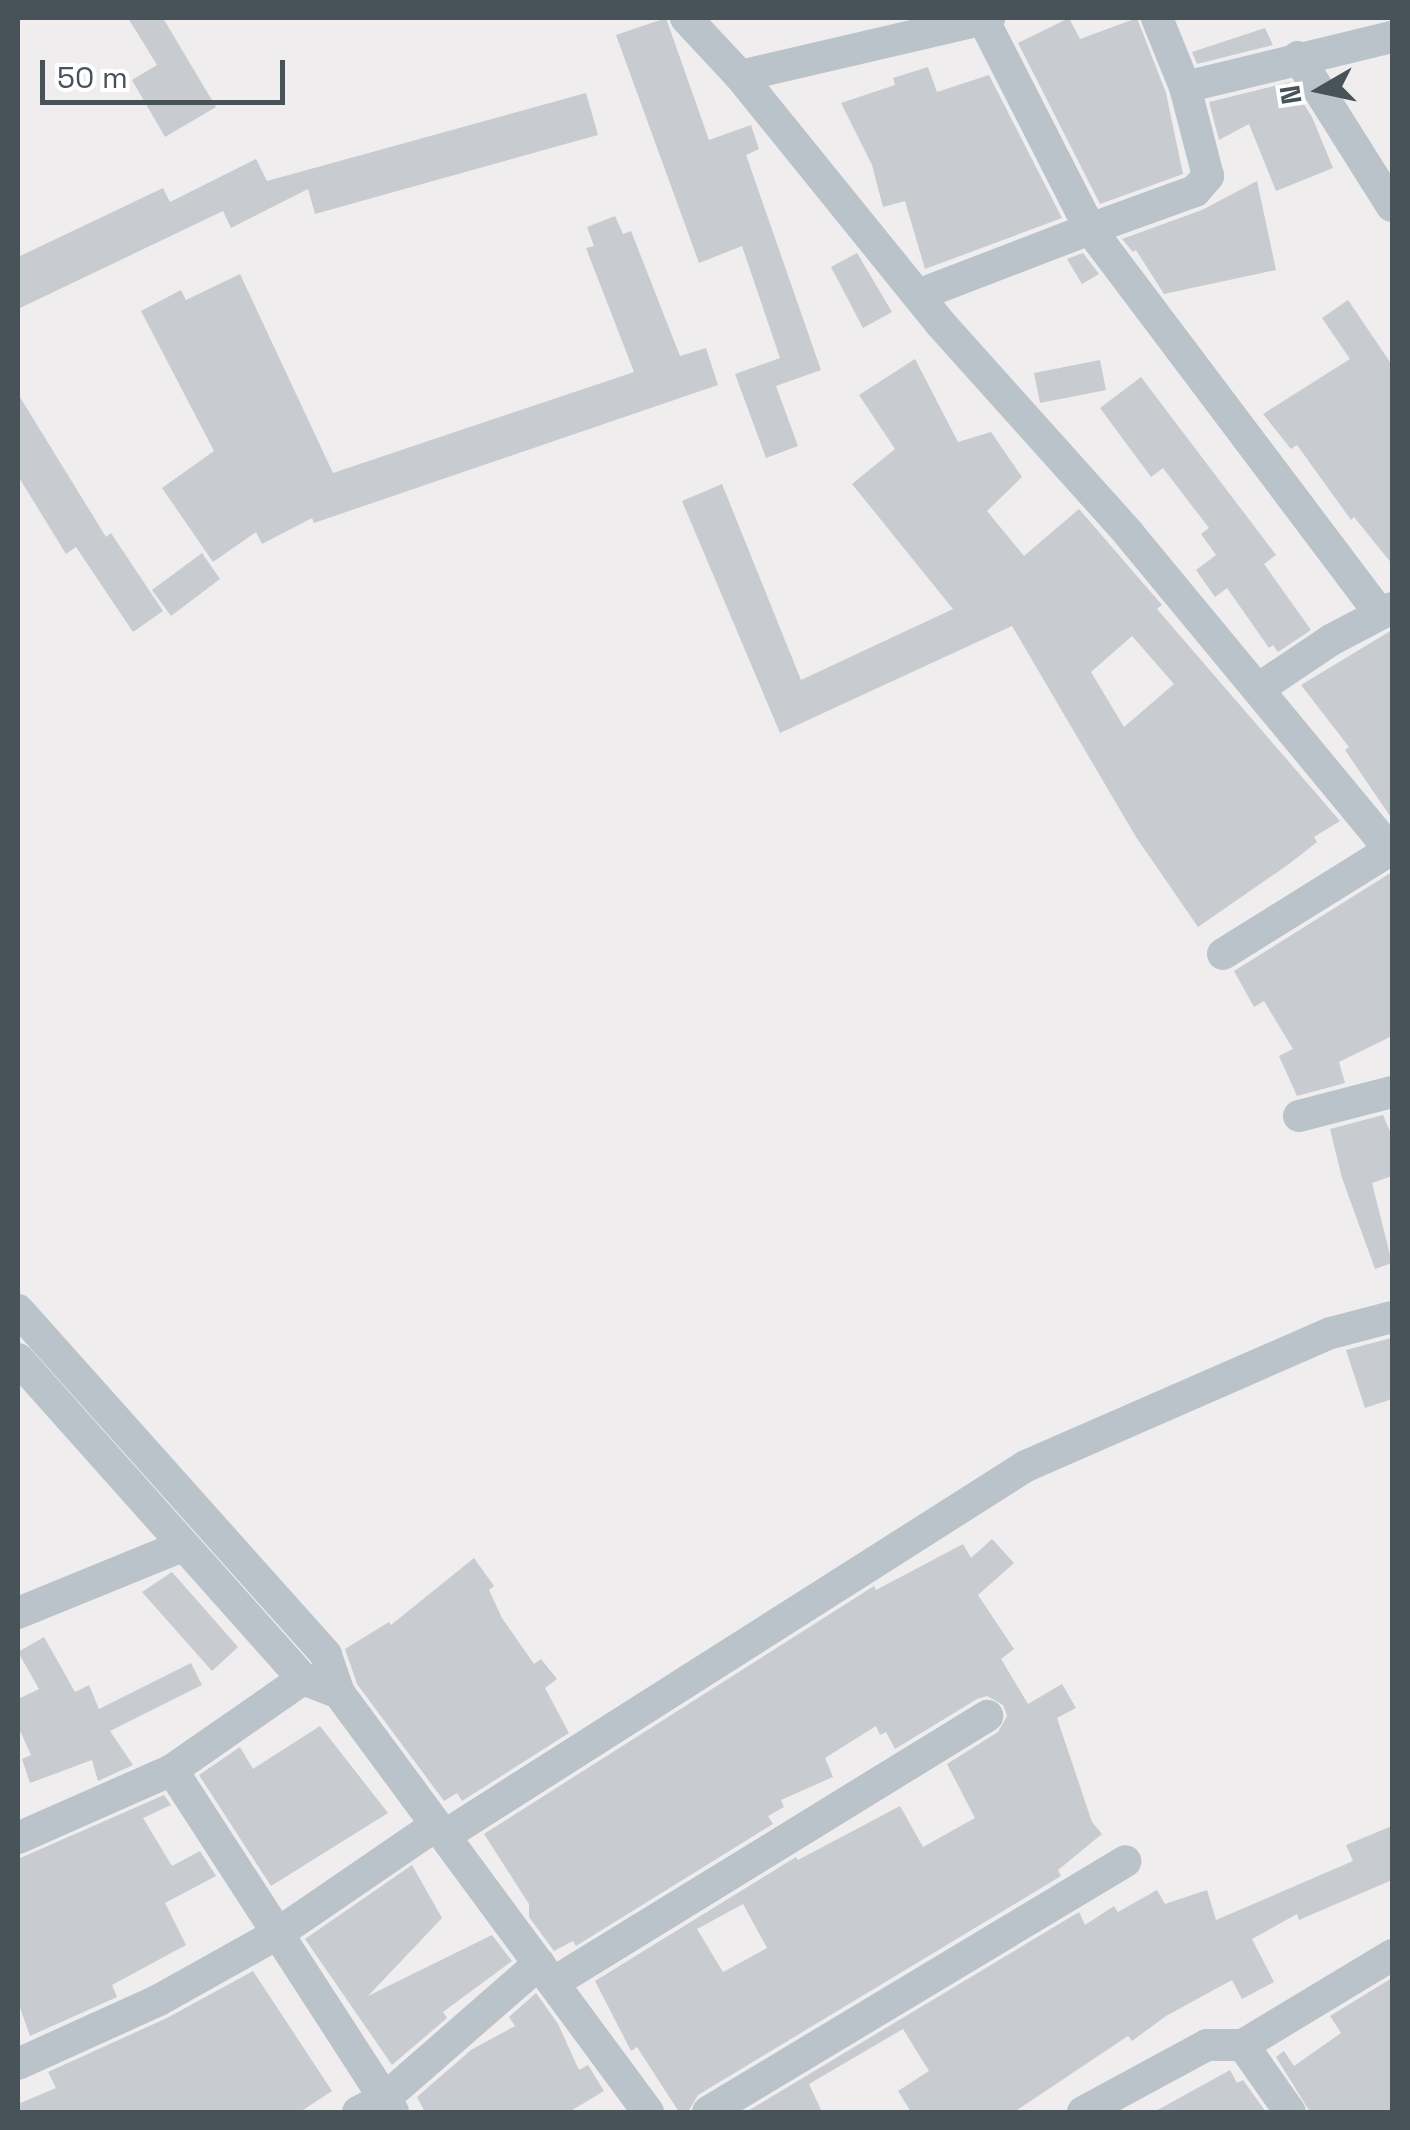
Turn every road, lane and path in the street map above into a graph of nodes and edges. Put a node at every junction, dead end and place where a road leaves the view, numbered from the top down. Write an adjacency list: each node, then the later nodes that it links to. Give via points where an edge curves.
1 (686, 18): 6 (street)
2 (986, 18): 6 (street); 9 (street)
3 (1157, 18): 7 (street)
4 (1392, 37): 5 (street)
5 (1298, 57): 7 (street); 8 (street)
6 (740, 76): 10 (street)
7 (1185, 87): 9 (street, via 1208,163 1204,185)
8 (1392, 206)
9 (1090, 229): 10 (street); 11 (street)
10 (918, 296): 12 (street, via 1130,534)
11 (1386, 611): 12 (street)
12 (1258, 690): 13 (street)
13 (1392, 850): 14 (street)
14 (1222, 954)
15 (1392, 1092): 16 (street)
16 (1298, 1116)
17 (18, 1310): 23 (street, via 326,1655)
18 (1392, 1317): 26 (street, via 1331,1333 1026,1466)
19 (18, 1361): 20 (street)
20 (182, 1546): 21 (street); 22 (street)
21 (18, 1613)
22 (303, 1679): 23 (street); 25 (street)
23 (338, 1693): 26 (street)
24 (987, 1716): 31 (street)
25 (172, 1770): 27 (street); 29 (street)
26 (439, 1831): 29 (street); 31 (street)
27 (18, 1838)
28 (1125, 1860): 36 (street)
29 (277, 1934): 33 (street, via 159,2000); 34 (street)
30 (1392, 1954): 32 (street)
31 (546, 1974): 34 (street); 35 (street)
32 (1243, 2044): 37 (street, via 1207,2046); 38 (street)
33 (18, 2064)
34 (378, 2108)
35 (648, 2112)
36 (708, 2112)
37 (1083, 2112)
38 (1290, 2112)

